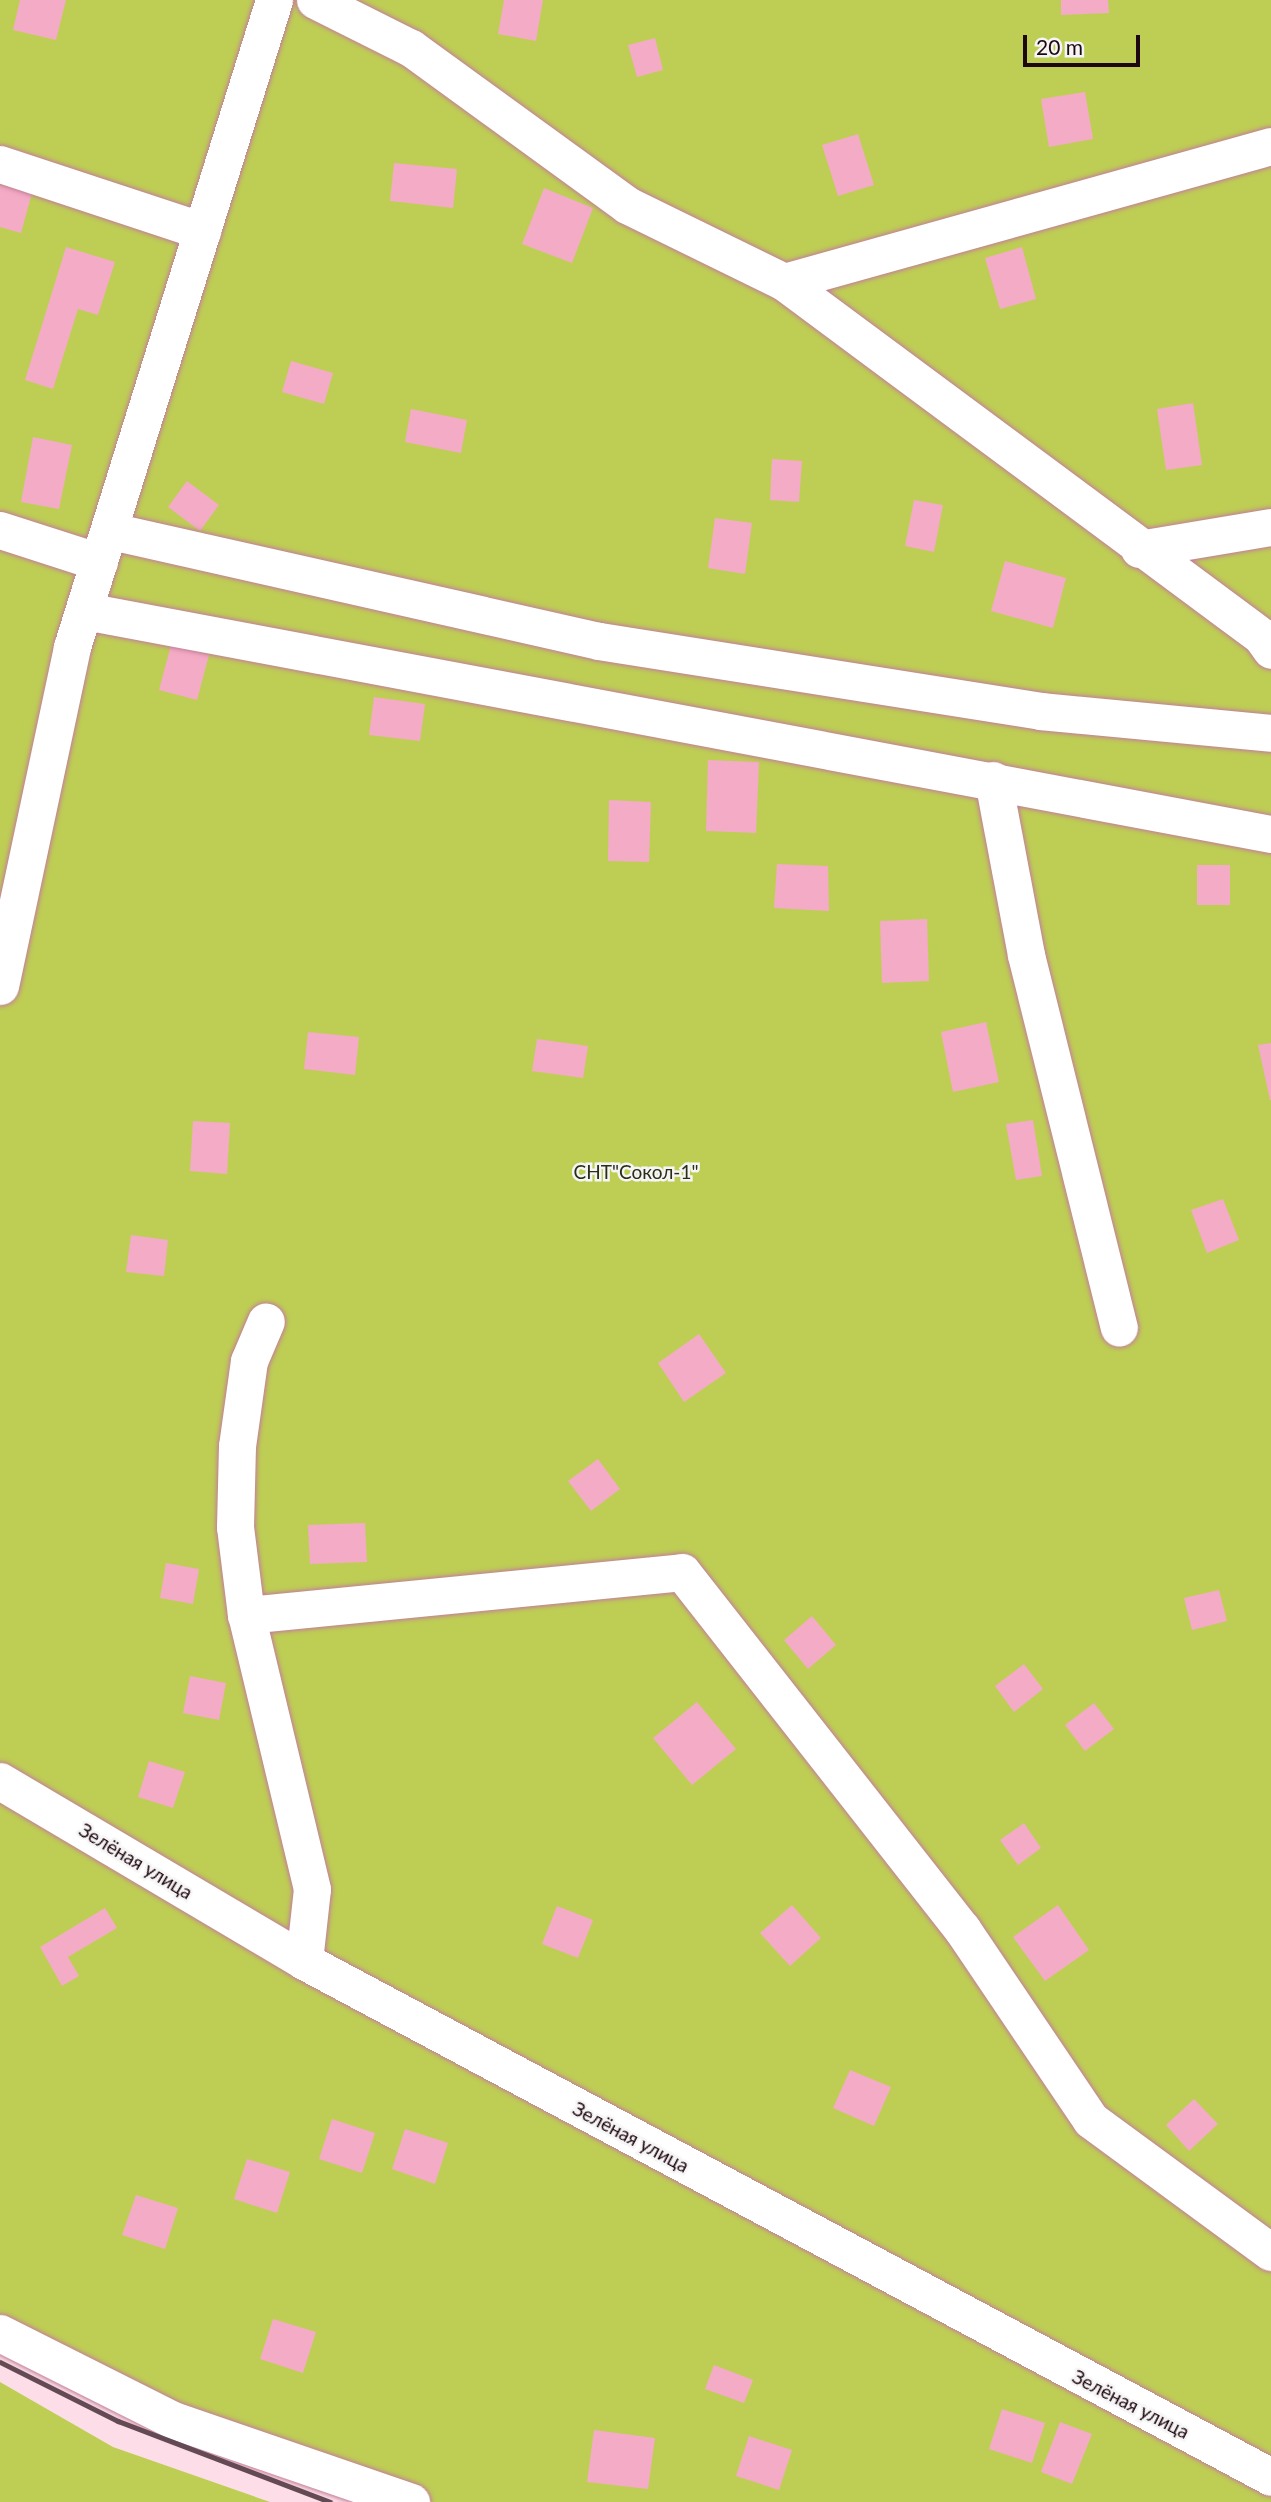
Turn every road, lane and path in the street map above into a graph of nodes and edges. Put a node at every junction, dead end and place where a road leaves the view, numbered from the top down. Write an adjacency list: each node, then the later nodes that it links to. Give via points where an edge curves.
1 (274, 0): 5 (street)
2 (315, 0): 6 (street, via 411,48 627,205)
3 (1271, 146): 6 (street)
4 (0, 164): 5 (street)
5 (202, 231): 9 (street)
6 (784, 282): 10 (street)
7 (1271, 527): 10 (street)
8 (0, 530): 9 (street)
9 (105, 547): 11 (street); 13 (street, via 599,641 1040,711)
10 (1139, 549): 12 (street)
11 (85, 611): 14 (street); 16 (street, via 47,741)
12 (1271, 650)
13 (1271, 733)
14 (993, 780): 15 (street); 18 (street, via 1026,955)
15 (1271, 834)
16 (0, 986)
17 (266, 1321): 19 (street, via 249,1361 237,1446 235,1527)
18 (1119, 1328)
19 (246, 1615): 21 (street, via 312,1889); 22 (street, via 682,1573 962,1929 1091,2119)
20 (0, 1781): 21 (street, Зелёная улица)
21 (304, 1961): 24 (street, Зелёная улица)
22 (1271, 2252)
23 (0, 2333): 25 (street, via 173,2420)
24 (1271, 2477)
25 (411, 2502)

